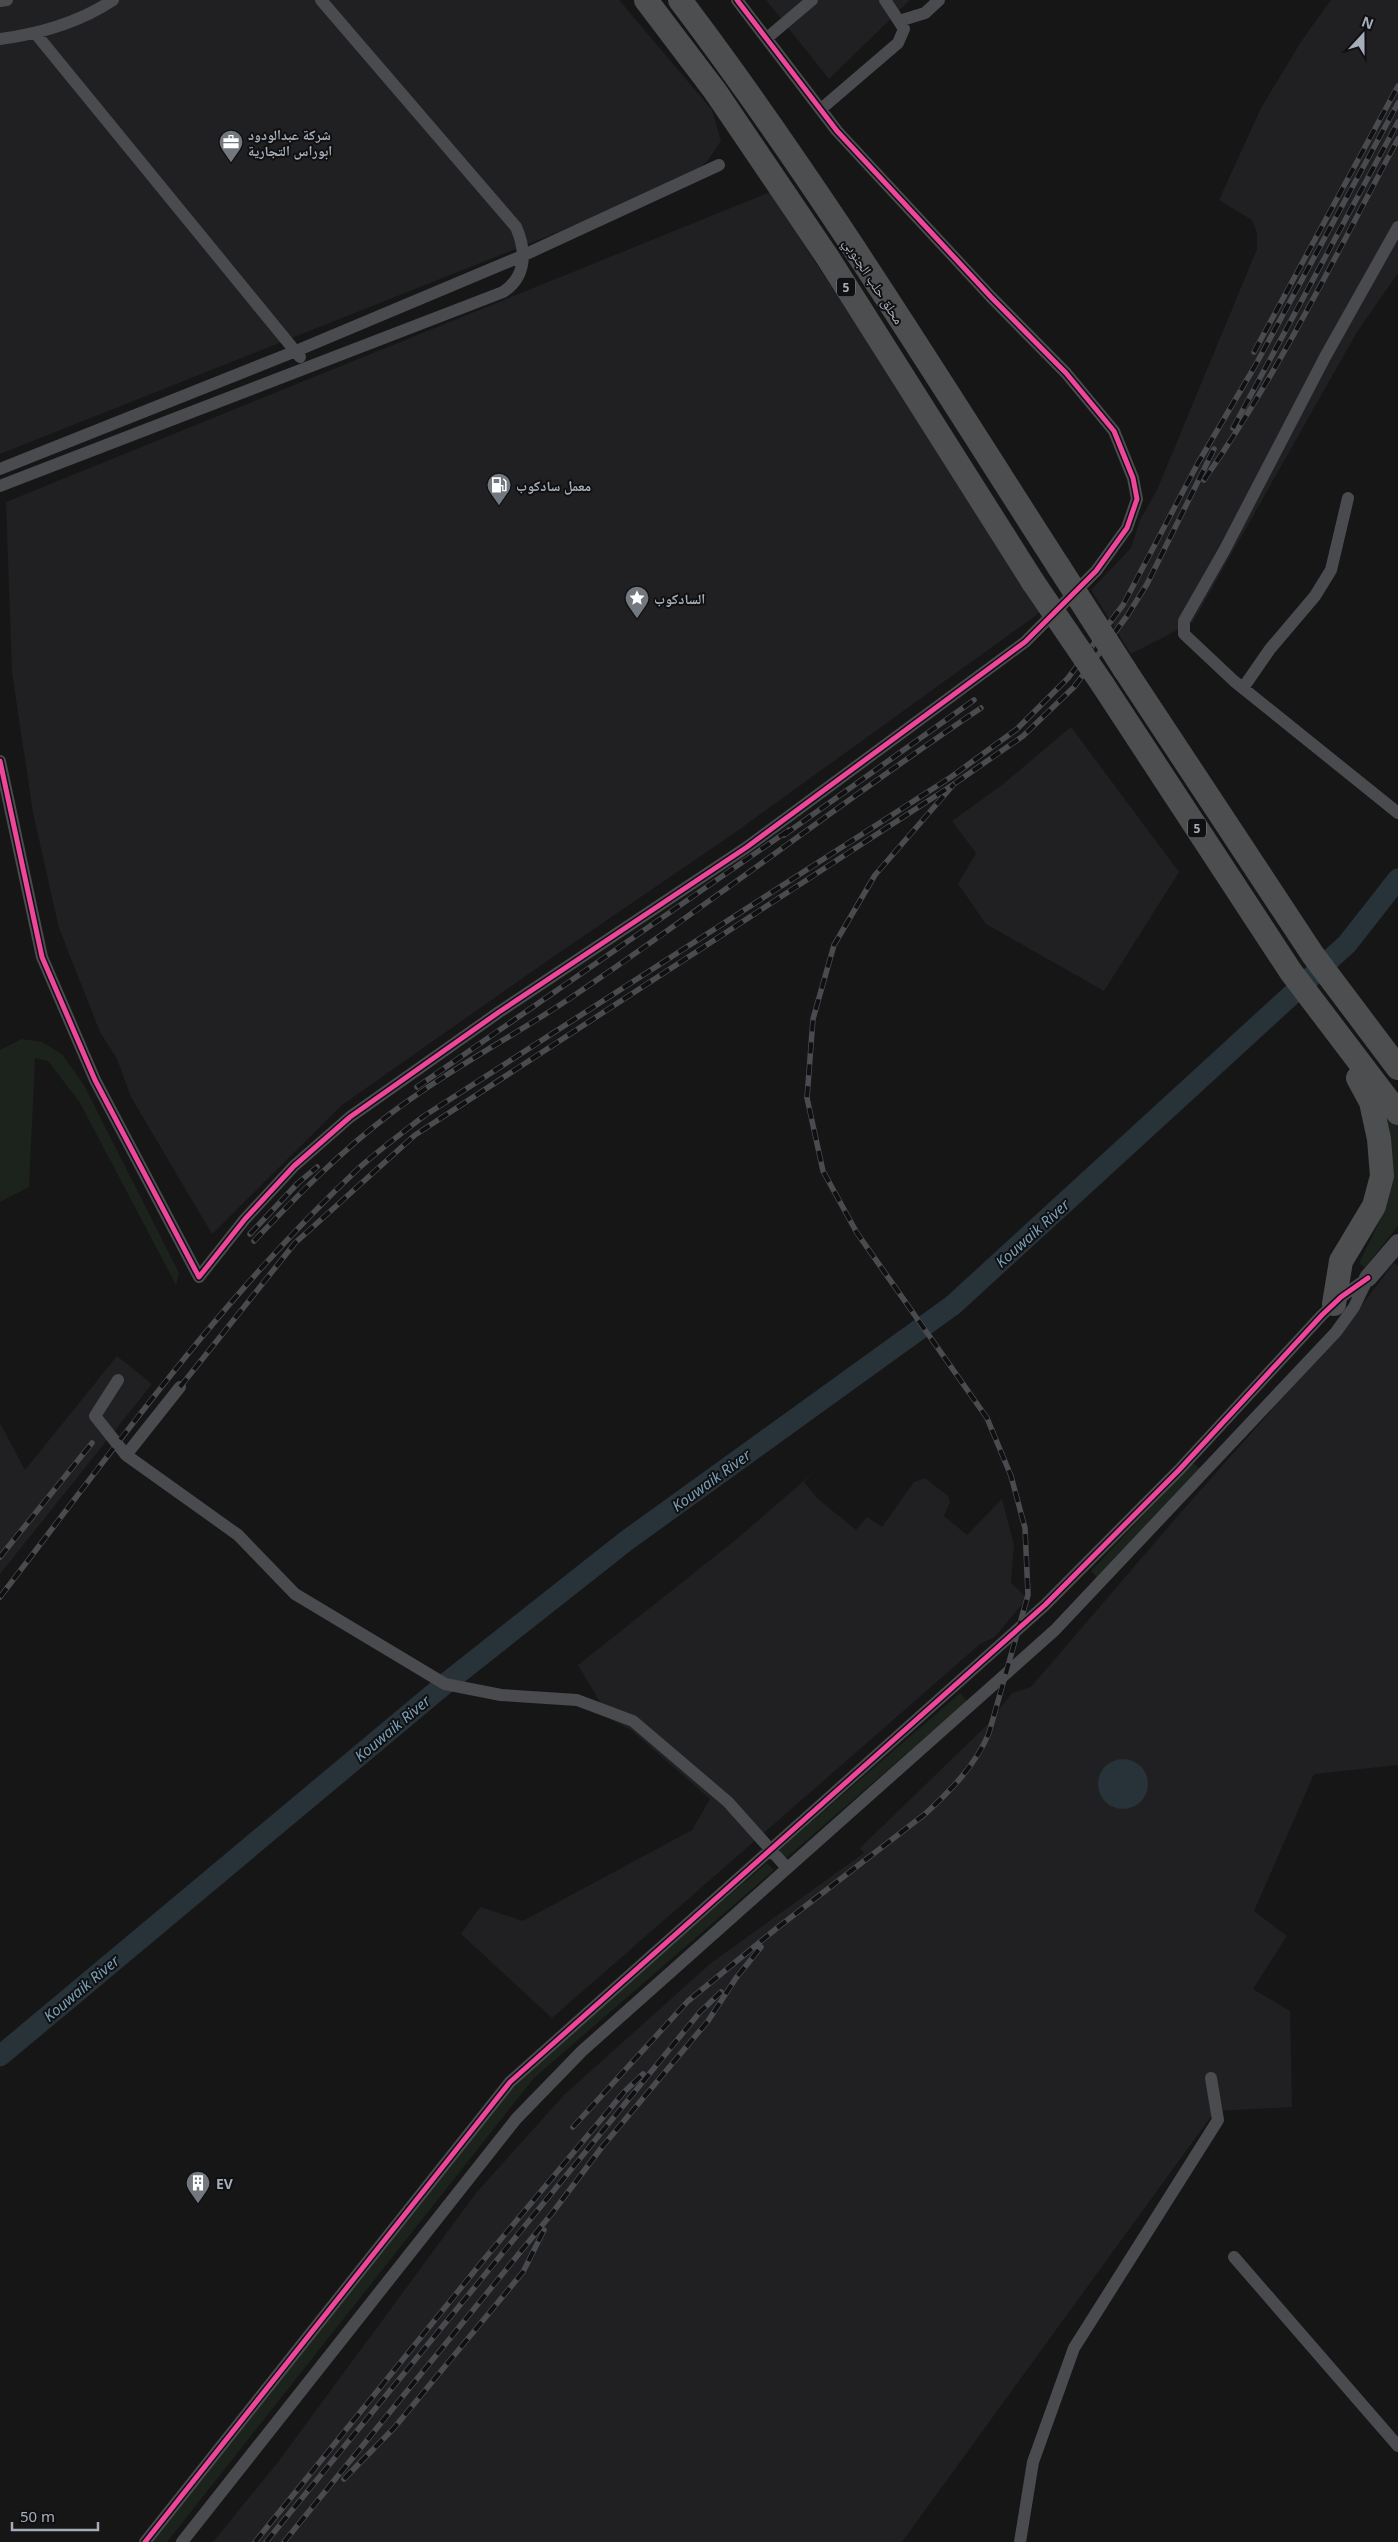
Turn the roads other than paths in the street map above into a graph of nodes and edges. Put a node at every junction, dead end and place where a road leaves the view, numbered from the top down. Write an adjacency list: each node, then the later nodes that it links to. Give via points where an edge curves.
1 (7, 0): 10 (street)
2 (113, 0): 12 (street)
3 (321, 0): 18 (street, via 508,216 521,237)
4 (646, 0): 29 (highway, 5, bridge, via 715,91 828,258 1033,582)
5 (680, 0): 30 (highway, محلق حلب الجنوبي / 5, bridge, via 738,77 851,244 1313,955)
6 (737, 0): 13 (street)
7 (812, 0): 13 (street)
8 (886, 0): 11 (street)
9 (939, 0): 11 (street, via 925,14)
10 (0, 1)
11 (899, 21): 15 (street, via 904,29 898,43)
12 (36, 34): 14 (street); 19 (street)
13 (767, 38): 15 (street)
14 (0, 39)
15 (821, 109): 27 (street, via 971,276 1066,373 1114,431 1133,478 1137,500 1127,528 1096,571 1017,648 747,847 499,1012 350,1117 294,1166 198,1277 94,1080 42,957)
16 (719, 165): 18 (street)
17 (1398, 227): 26 (street, via 1320,365 1184,620 1184,634)
18 (522, 256): 19 (street); 20 (street, via 518,279 503,292)
19 (296, 351): 20 (street); 21 (street)
20 (307, 366): 22 (street)
21 (155, 408): 22 (street); 23 (street)
22 (161, 422): 24 (street)
23 (0, 469)
24 (0, 486)
25 (1348, 498): 26 (street, via 1331,570 1315,596)
26 (1243, 688): 28 (street)
27 (0, 761)
28 (1398, 812)
29 (1320, 1011): 31 (highway, 5); 34 (highway, via 1371,1102 1382,1176 1374,1206 1340,1261)
30 (1398, 1068)
31 (1398, 1113)
32 (1398, 1243): 33 (main road)
33 (1368, 1278): 34 (street); 39 (street, via 1354,1307 1336,1332 1055,1630)
34 (1334, 1304): 38 (street, via 1179,1470 1045,1605)
35 (118, 1380): 37 (street, via 95,1416)
36 (180, 1387): 37 (street)
37 (126, 1455): 38 (street, via 238,1535 295,1594 445,1684 501,1695 577,1700 633,1721 728,1802)
38 (770, 1850): 39 (street); 43 (street, via 510,2082)
39 (787, 1868): 44 (street, via 582,2051 516,2119)
40 (1211, 2078): 45 (street, via 1218,2120 1074,2348 1033,2462)
41 (1234, 2257): 42 (street)
42 (1398, 2446)
43 (145, 2542)
44 (182, 2542)
45 (1020, 2542)

